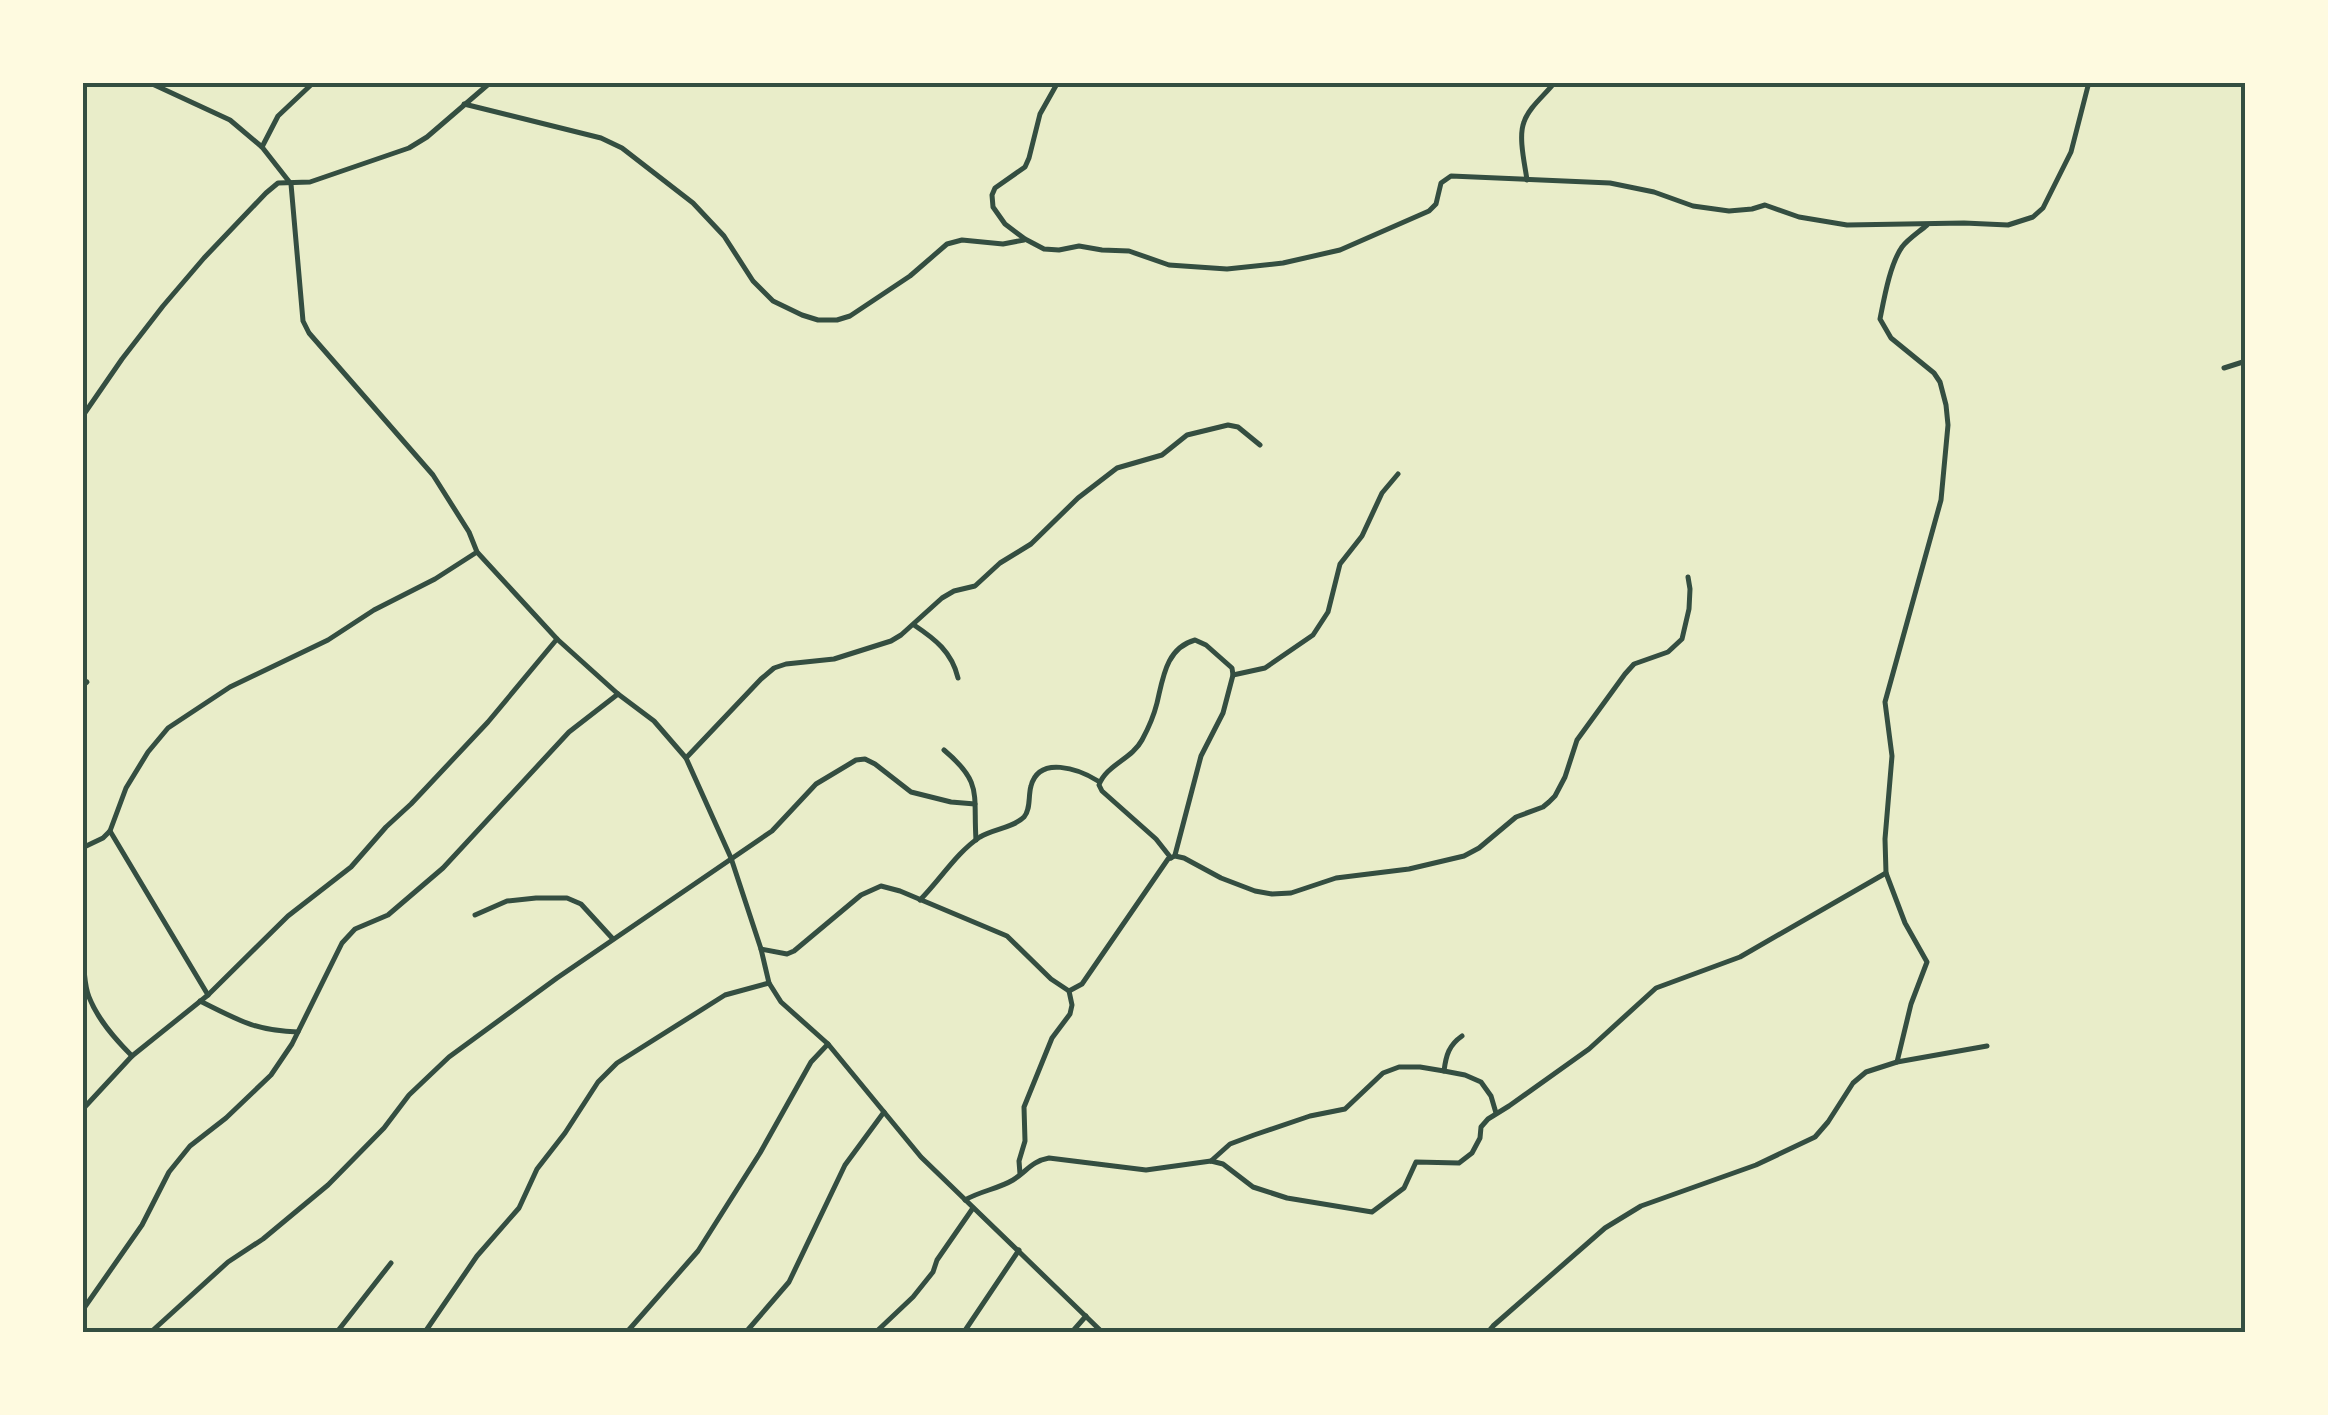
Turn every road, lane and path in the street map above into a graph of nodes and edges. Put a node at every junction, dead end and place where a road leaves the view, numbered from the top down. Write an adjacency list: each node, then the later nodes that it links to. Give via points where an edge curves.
1 (148, 82): 8 (street, via 230,120)
2 (314, 82): 8 (street, via 278,116)
3 (490, 82): 7 (street)
4 (1058, 82): 12 (street, via 1040,114 1025,168 992,195 1005,224)
5 (1555, 82): 9 (street, via 1524,122)
6 (2090, 82): 11 (street, via 2071,152 2043,208 2008,225)
7 (464, 104): 10 (street, via 408,148); 12 (street, via 622,148 693,203 772,301 818,320 850,316 948,244)
8 (262, 147): 10 (street)
9 (1527, 180): 11 (street, via 1610,184 1728,212 1765,205 1847,225); 12 (street, via 1451,176 1440,183 1429,211 1340,250 1283,263 1228,269 1169,265 1128,251 1059,250)
10 (291, 184): 15 (street, via 266,193 204,258); 18 (street, via 309,332 433,475)
11 (1928, 224): 34 (street, via 1898,254 1880,319 1891,338 1940,382 1948,424 1942,500 1885,702 1892,740)
12 (1025, 239)
13 (2246, 361): 14 (street)
14 (2224, 368)
15 (82, 418)
16 (1260, 445): 20 (street, via 1228,425 1187,435 1162,455 1116,468 1031,544 975,586 942,598)
17 (1398, 474): 22 (street, via 1340,564 1328,612 1314,634 1265,668)
18 (477, 552): 21 (street); 29 (street, via 168,728 126,788)
19 (1688, 577): 32 (street, via 1690,609 1682,639 1625,674 1577,740 1549,802 1516,817 1479,848 1410,870 1272,894)
20 (914, 625): 23 (street, via 945,649); 26 (street, via 870,648 774,668)
21 (558, 639): 24 (street); 42 (street, via 351,867 288,916)
22 (1232, 675): 27 (street, via 1198,640 1181,646 1139,746); 32 (street)
23 (958, 678)
24 (618, 694): 26 (street, via 654,721); 44 (street, via 569,732 443,868 388,915 355,929)
25 (944, 750): 28 (street, via 972,779)
26 (686, 758): 33 (street)
27 (1099, 781): 30 (street, via 1070,768 1041,770 1024,817); 32 (street)
28 (974, 804): 30 (street); 33 (street, via 911,792 875,764 856,760 816,784 772,832)
29 (110, 831): 31 (street); 42 (street)
30 (976, 840): 35 (street)
31 (82, 848)
32 (1173, 857): 41 (street, via 1082,984)
33 (731, 858): 37 (street); 38 (street)
34 (1886, 873): 49 (street, via 1927,962); 53 (street, via 1740,958 1656,988 1589,1049)
35 (920, 900): 38 (street, via 882,886 872,889 794,951); 41 (street, via 1007,936)
36 (475, 915): 37 (street, via 507,902 567,898)
37 (613, 940): 62 (street, via 449,1057 328,1185)
38 (761, 949): 40 (street)
39 (82, 957): 48 (street, via 101,1020)
40 (769, 983): 46 (street, via 780,1002); 64 (street, via 725,995 598,1082 548,1151 519,1208)
41 (1069, 992): 55 (street, via 1070,1014 1052,1038 1024,1107)
42 (208, 995): 43 (street)
43 (200, 1001): 44 (street, via 268,1031); 48 (street)
44 (298, 1032): 60 (street, via 271,1075 190,1146)
45 (1462, 1036): 50 (street, via 1448,1051)
46 (828, 1044): 52 (street); 65 (street, via 698,1251)
47 (1987, 1046): 49 (street)
48 (132, 1056): 51 (street)
49 (1896, 1062): 71 (street, via 1852,1084 1815,1137 1756,1166 1641,1206 1606,1228)
50 (1444, 1070): 53 (street, via 1481,1082); 54 (street, via 1389,1070 1345,1109 1230,1144)
51 (82, 1110)
52 (884, 1112): 56 (street); 66 (street, via 850,1155 789,1282)
53 (1496, 1113): 54 (street, via 1464,1160 1416,1162 1404,1188 1372,1212 1253,1187)
54 (1211, 1161): 55 (street, via 1146,1170 1048,1158)
55 (1020, 1174): 56 (street)
56 (965, 1200): 57 (street)
57 (974, 1208): 58 (street); 67 (street, via 914,1297)
58 (1018, 1250): 61 (street); 68 (street)
59 (391, 1262): 63 (street)
60 (82, 1311)
61 (1086, 1316): 69 (street); 70 (street)
62 (151, 1332)
63 (337, 1332)
64 (425, 1332)
65 (627, 1332)
66 (746, 1332)
67 (876, 1332)
68 (964, 1332)
69 (1072, 1332)
70 (1102, 1332)
71 (1488, 1332)

